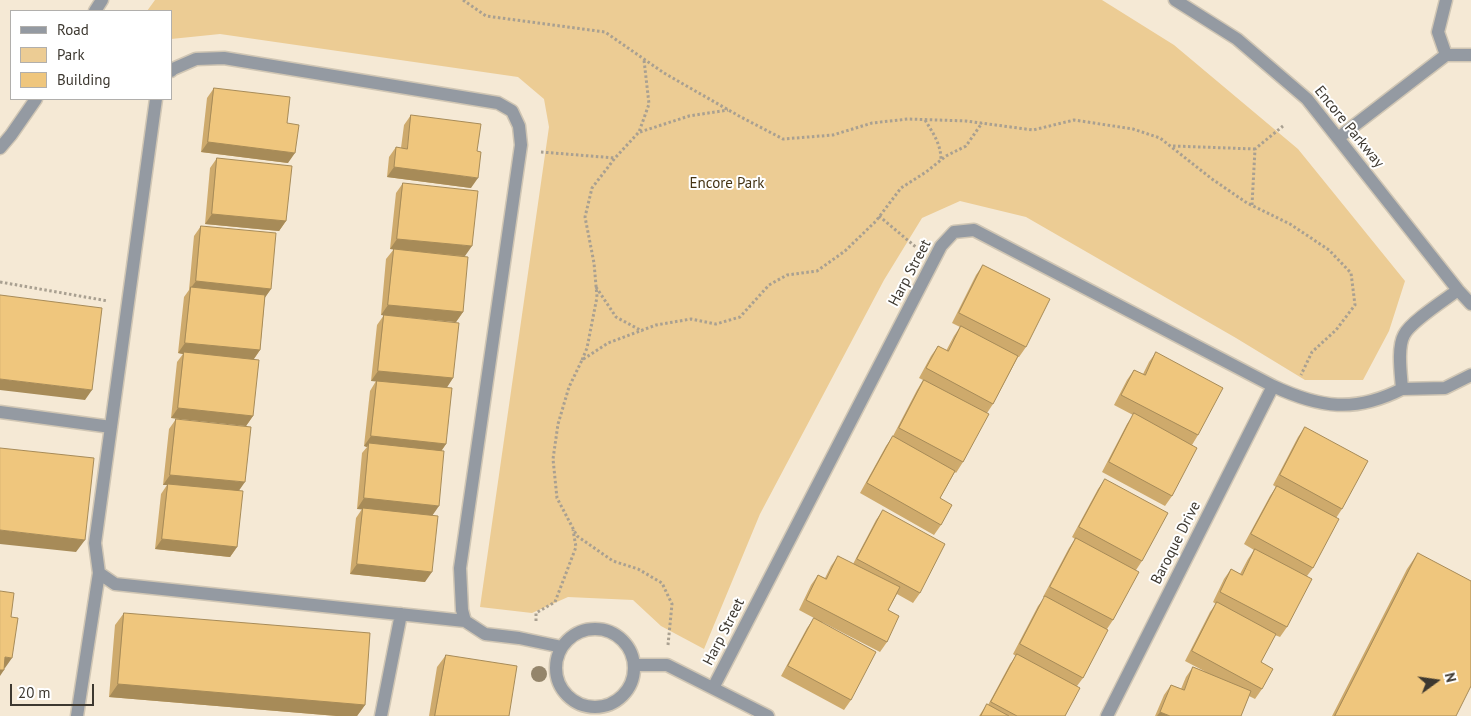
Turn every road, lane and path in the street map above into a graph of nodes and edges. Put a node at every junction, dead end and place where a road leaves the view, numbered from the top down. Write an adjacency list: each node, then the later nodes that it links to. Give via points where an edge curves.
1 (463, 0): 6 (path, via 486,16 604,32)
2 (1174, 0): 15 (street, Encore Parkway, via 1236,38 1307,99)
3 (1446, 0): 4 (street, via 1438,32)
4 (1446, 54): 5 (street); 15 (street)
5 (1471, 55)
6 (644, 59): 10 (path); 14 (path, via 649,104)
7 (172, 70): 19 (street, via 196,59 224,58 498,103 512,111 519,126)
8 (35, 100): 17 (street)
9 (156, 100): 29 (street)
10 (728, 110): 11 (path, via 783,139 833,136 872,123); 14 (path, via 689,116)
11 (924, 120): 12 (path); 21 (path, via 935,135)
12 (982, 123): 16 (path, via 1033,130 1074,120 1133,129 1160,138); 21 (path, via 966,146)
13 (1283, 126): 18 (path)
14 (639, 132): 20 (path)
15 (1338, 138): 27 (street, Encore Parkway)
16 (1171, 146): 18 (path); 22 (path, via 1212,179)
17 (0, 148)
18 (1254, 149): 22 (path)
19 (521, 151): 20 (path); 41 (street, via 460,568)
20 (615, 158): 26 (path, via 592,188 585,217)
21 (941, 160): 23 (path, via 901,188)
22 (1252, 205): 35 (path, via 1290,224 1330,250 1351,273 1355,305 1336,330 1312,352)
23 (879, 216): 24 (path); 30 (path, via 845,251 817,271 787,275 769,285 740,317 716,324 691,319)
24 (934, 261): 33 (street, Harp Street, via 941,246 954,232 974,230); 46 (street, Harp Street)
25 (0, 282): 29 (path)
26 (596, 286): 30 (path, via 616,317); 31 (path, via 597,297)
27 (1458, 290): 28 (street, Encore Parkway); 34 (street, via 1404,334 1399,361)
28 (1471, 304)
29 (128, 305): 37 (street)
30 (642, 331): 31 (path, via 608,343)
31 (582, 360): 38 (path, via 569,386 558,424 553,459 557,498)
32 (1471, 375): 34 (street, Harp Street, via 1445,388)
33 (1273, 386): 35 (street, Harp Street); 52 (street, Baroque Drive)
34 (1402, 389): 35 (street, Harp Street, via 1387,397 1350,406 1318,403)
35 (1292, 394)
36 (0, 412): 37 (street)
37 (111, 427): 39 (street, via 95,543)
38 (573, 528): 42 (path, via 576,547 555,602 536,613); 45 (path, via 577,536 613,561 638,569 662,583 672,604)
39 (99, 573): 40 (street, via 115,584); 49 (street)
40 (400, 614): 41 (street); 50 (street)
41 (465, 620): 42 (street, via 485,634)
42 (538, 642): 43 (street)
43 (562, 647): 44 (street, via 575,634 600,629 624,641); 48 (street, via 555,666 556,679 571,701)
44 (634, 664): 45 (street); 47 (street, via 628,690)
45 (667, 665): 46 (street)
46 (713, 688): 51 (street)
47 (611, 710): 48 (street, via 608,706)
48 (591, 712)
49 (77, 716)
50 (381, 716)
51 (768, 716)
52 (1107, 716)

